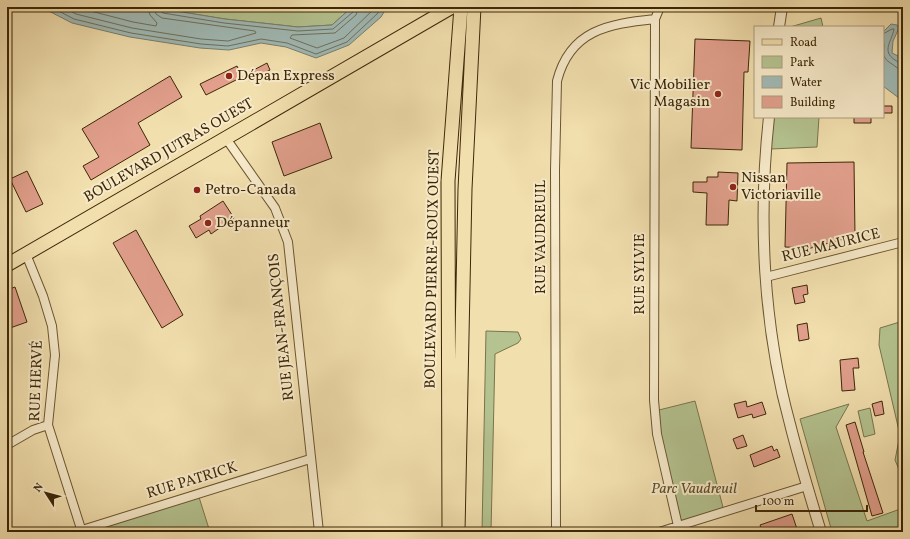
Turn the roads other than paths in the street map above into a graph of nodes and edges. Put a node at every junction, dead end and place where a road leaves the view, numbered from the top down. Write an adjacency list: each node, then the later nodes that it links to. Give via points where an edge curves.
1 (452, 7): 9 (main road, BOULEVARD JUTRAS OUEST)
2 (461, 7): 21 (main road, BOULEVARD PIERRE-ROUX OUEST, via 448,181)
3 (474, 7): 22 (main road, BOULEVARD PIERRE-ROUX OUEST, via 465,189)
4 (660, 7): 6 (street)
5 (782, 7): 7 (street)
6 (654, 19): 18 (street, RUE SYLVIE, via 654,400 657,434); 23 (street, RUE VAUDREUIL, via 600,29 583,38 571,49 557,81)
7 (779, 26)
8 (769, 118): 13 (street, via 765,179)
9 (225, 137): 11 (main road, BOULEVARD JUTRAS OUEST); 16 (street, RUE JEAN-FRANÇOIS, via 275,208 288,242)
10 (903, 242): 13 (street, RUE MAURICE)
11 (26, 254): 12 (main road, BOULEVARD JUTRAS OUEST); 14 (street, RUE HERVÉ, via 52,326 54,355)
12 (7, 265)
13 (766, 277): 17 (street, via 780,382)
14 (48, 425): 15 (street, via 33,430); 19 (street, RUE HERVÉ)
15 (7, 445)
16 (310, 459): 19 (street, RUE PATRICK); 20 (street, RUE JEAN-FRANÇOIS)
17 (807, 486): 18 (street); 25 (street)
18 (678, 526): 24 (street)
19 (82, 531)
20 (319, 532)
21 (449, 532)
22 (458, 532)
23 (556, 532)
24 (659, 532)
25 (821, 532)

